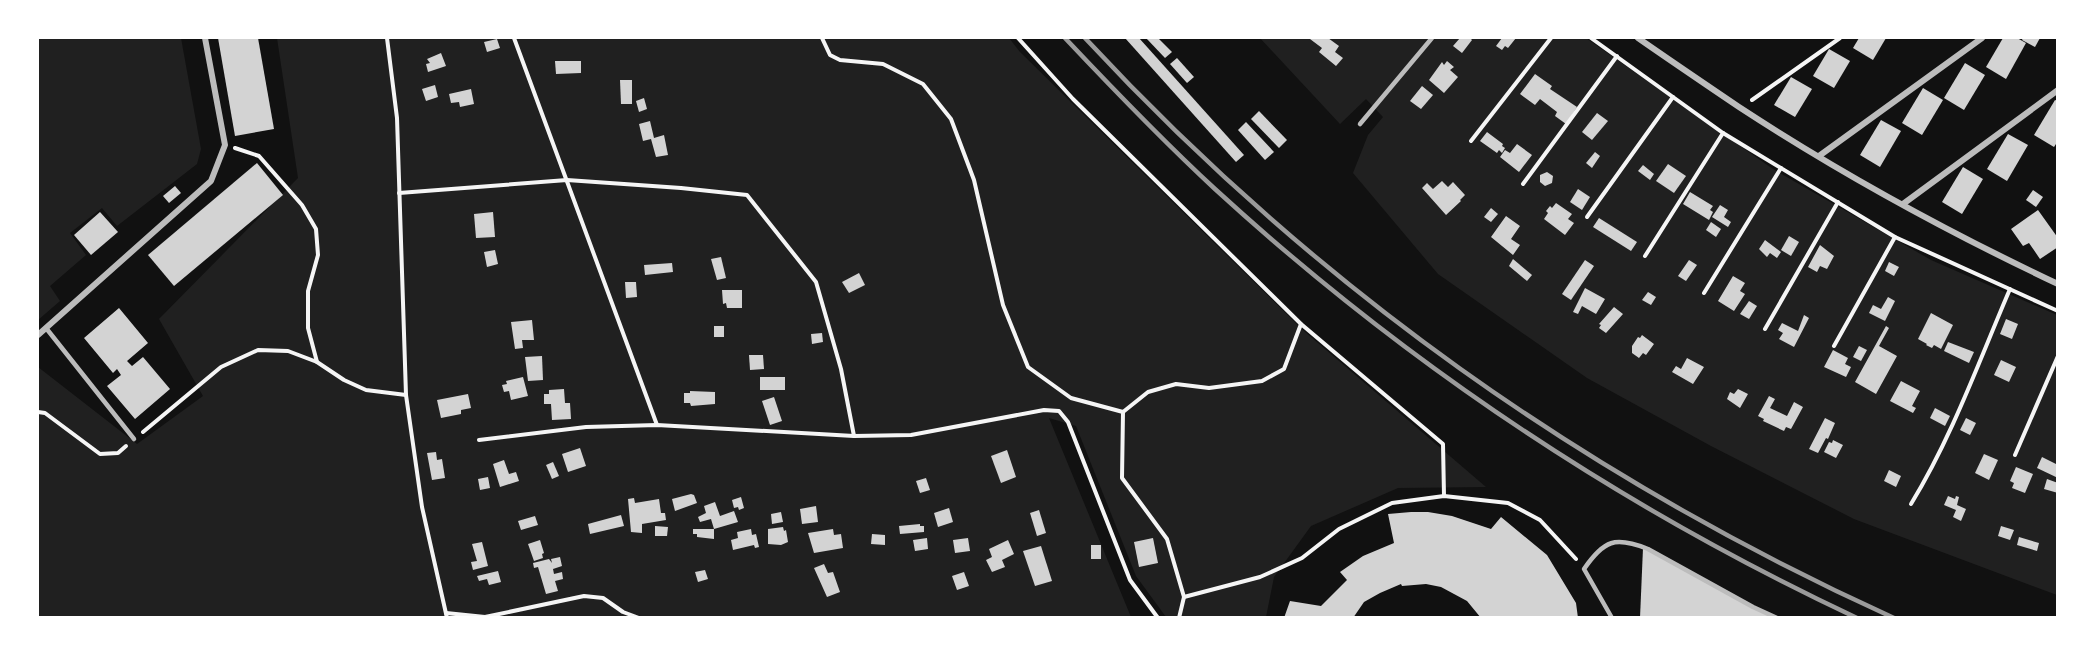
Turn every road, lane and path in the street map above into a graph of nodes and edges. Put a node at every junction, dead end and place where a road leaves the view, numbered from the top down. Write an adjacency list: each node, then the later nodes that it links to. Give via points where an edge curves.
1 (205, 38): 19 (street)
2 (387, 38): 24 (path, via 397,118)
3 (514, 38): 22 (path)
4 (822, 38): 43 (path, via 830,56 883,64 923,84 951,119 970,170 1003,305 1028,367 1071,398)
5 (1018, 38): 34 (path, via 1073,99)
6 (1432, 38): 16 (lane)
7 (1551, 38): 18 (path)
8 (1591, 38): 12 (path)
9 (1638, 38): 15 (street)
10 (1840, 38): 15 (path)
11 (1982, 38): 20 (street)
12 (1617, 56): 14 (path); 23 (path)
13 (2058, 90): 26 (street)
14 (1673, 97): 17 (path); 27 (path)
15 (1741, 108): 20 (street)
16 (1360, 124)
17 (1723, 133): 21 (path); 29 (path)
18 (1471, 141)
19 (225, 145): 35 (street, via 211,181); 40 (path, via 259,156 302,205 316,229 318,255 308,291 308,328)
20 (1819, 156): 26 (street)
21 (1781, 168): 25 (path); 32 (path)
22 (567, 180): 24 (path); 44 (path); 45 (path, via 747,195 816,282 841,369)
23 (1523, 184)
24 (399, 193): 41 (path)
25 (1838, 202): 28 (path); 36 (path)
26 (1903, 204): 30 (street)
27 (1587, 217)
28 (1895, 237): 31 (path); 38 (path)
29 (1645, 256)
30 (2058, 284)
31 (2010, 289): 33 (path); 50 (path, via 1950,429)
32 (1704, 293)
33 (2058, 311)
34 (1301, 324): 43 (path, via 1284,369 1262,381 1209,388 1176,384 1148,392); 49 (path, via 1443,444)
35 (46, 328): 37 (street); 46 (lane)
36 (1765, 329)
37 (38, 335)
38 (1834, 346)
39 (2058, 357): 48 (path)
40 (317, 362): 41 (path, via 366,390); 46 (path, via 288,351 258,350 221,367)
41 (406, 395): 53 (path, via 422,507)
42 (38, 412): 46 (path, via 45,413 100,454 118,453)
43 (1123, 412): 52 (path, via 1122,478 1167,539)
44 (657, 425): 45 (path); 47 (path, via 586,427)
45 (854, 436): 55 (path, via 910,435 1044,410 1059,411 1068,422 1130,580)
46 (134, 440)
47 (479, 440)
48 (2016, 455)
49 (1444, 496): 51 (path, via 1508,503 1540,520); 52 (path, via 1392,503 1339,529 1302,558 1260,577)
50 (1911, 504)
51 (1584, 570): 57 (lane); 58 (lane, via 1599,550 1612,543 1630,542)
52 (1184, 597): 56 (path)
53 (447, 615): 54 (path, via 485,617 584,596 603,598)
54 (639, 618)
55 (1158, 618)
56 (1179, 618)
57 (1612, 618)
58 (1777, 618)

